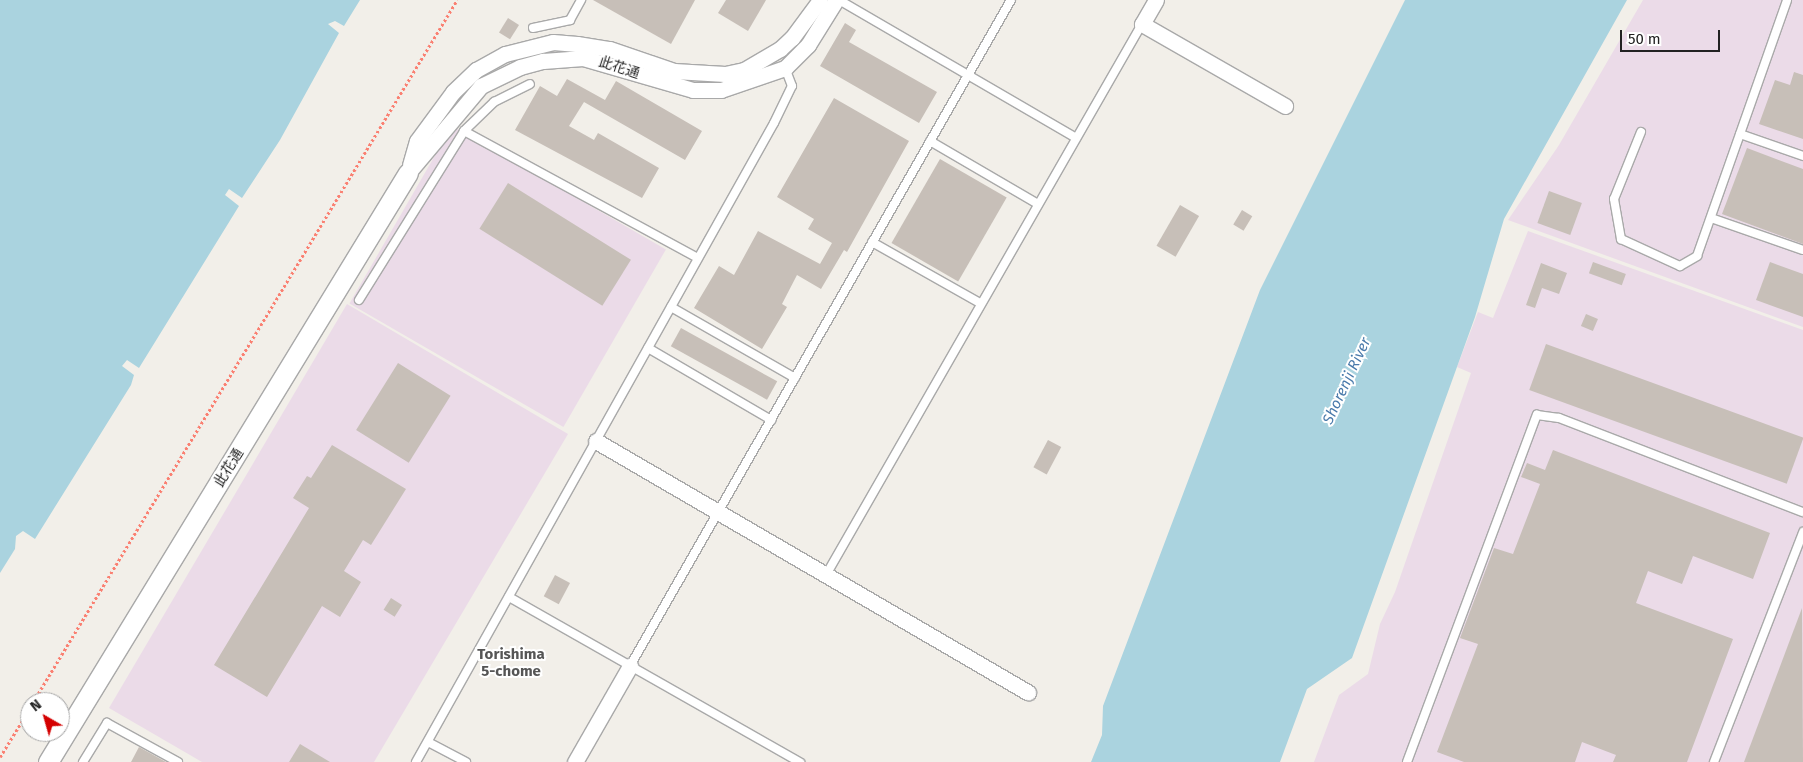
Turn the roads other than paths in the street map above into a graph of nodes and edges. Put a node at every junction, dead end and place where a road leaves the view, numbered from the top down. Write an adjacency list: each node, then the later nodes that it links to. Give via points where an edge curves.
1 (582, 0): 8 (lane, via 570,20)
2 (820, 0): 19 (street, 此花通, via 780,49 744,70 725,74 674,71 610,49 577,44 553,42 505,54 476,70 453,92 417,142)
3 (838, 0): 9 (street, 此花通, via 808,45); 10 (lane)
4 (1011, 0): 10 (lane)
5 (1156, 0): 7 (street)
6 (1787, 0): 15 (lane)
7 (1142, 24): 12 (street); 16 (lane)
8 (532, 28)
9 (785, 68): 19 (street, 此花通, via 721,90 693,90 583,58 543,60 481,86); 24 (lane, via 792,86)
10 (968, 75): 16 (lane); 17 (lane)
11 (530, 84): 13 (lane, via 494,102)
12 (1285, 106)
13 (464, 131): 24 (lane); 25 (lane)
14 (1641, 132): 21 (lane, via 1614,200 1621,239 1680,266 1697,256)
15 (1740, 134): 18 (lane); 21 (lane)
16 (1076, 138): 20 (lane)
17 (930, 141): 20 (lane); 22 (lane)
18 (1803, 156)
19 (408, 173): 40 (street, 此花通)
20 (1038, 204): 26 (lane)
21 (1710, 218): 23 (lane)
22 (872, 242): 26 (lane); 29 (lane)
23 (1803, 250)
24 (698, 258): 27 (lane)
25 (359, 300)
26 (980, 303): 35 (lane)
27 (671, 307): 28 (lane); 29 (lane)
28 (648, 348): 30 (lane); 31 (lane)
29 (795, 378): 30 (lane)
30 (771, 420): 32 (lane)
31 (596, 441): 32 (street); 36 (lane)
32 (718, 512): 35 (street); 37 (lane)
33 (1803, 512): 47 (lane, via 1559,418 1537,415)
34 (1803, 532): 48 (lane)
35 (826, 575): 38 (street)
36 (509, 597): 37 (lane); 39 (lane)
37 (630, 666): 45 (street); 46 (lane)
38 (1028, 692)
39 (428, 742): 43 (lane); 44 (lane)
40 (48, 762)
41 (83, 762): 42 (lane, via 108,723)
42 (178, 762)
43 (416, 762)
44 (466, 762)
45 (575, 762)
46 (800, 762)
47 (1406, 762)
48 (1714, 762)

